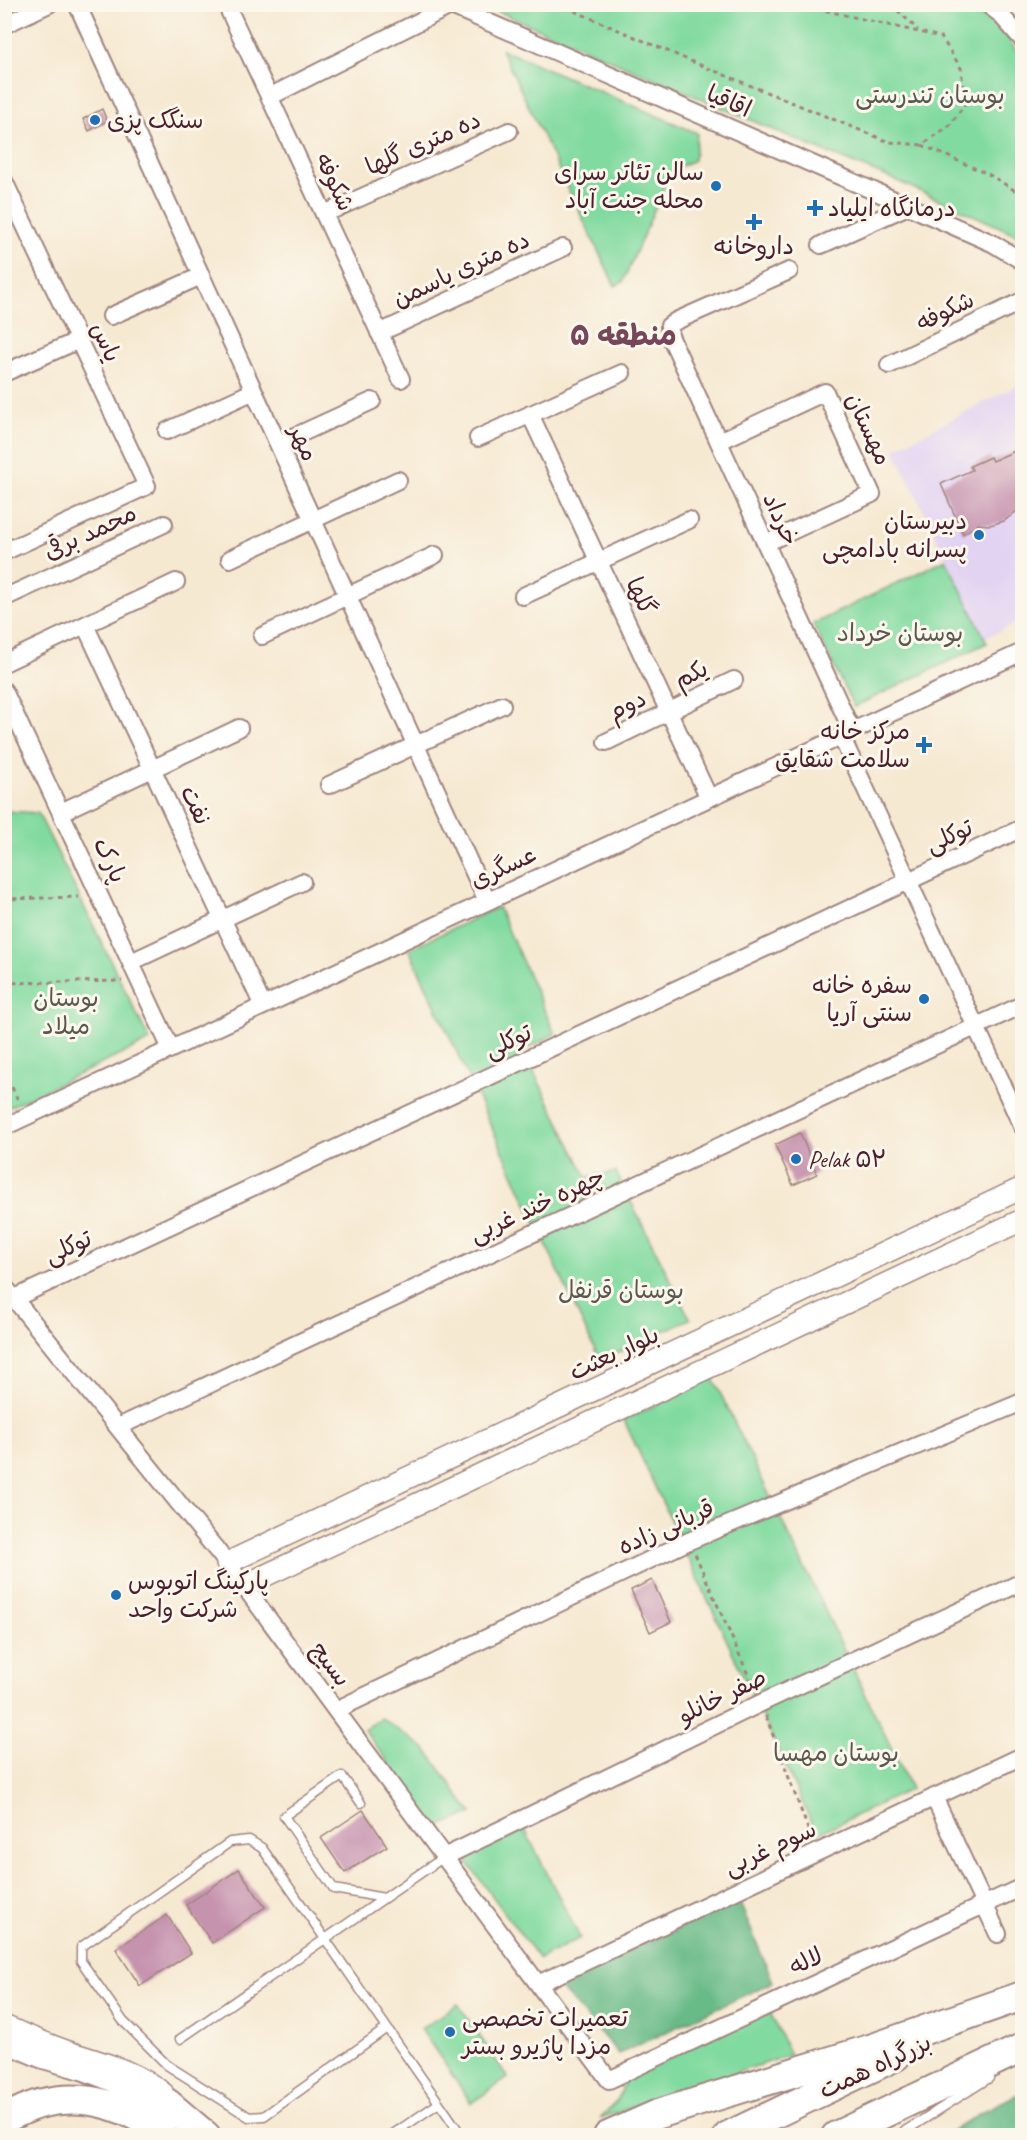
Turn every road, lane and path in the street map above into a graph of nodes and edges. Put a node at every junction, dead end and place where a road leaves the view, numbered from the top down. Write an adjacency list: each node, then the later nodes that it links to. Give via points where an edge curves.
1 (49, 4): 9 (street)
2 (77, 4): 25 (street, مهر)
3 (226, 4): 12 (street, شکوفه)
4 (558, 4): 14 (path, via 889,142)
5 (806, 4): 10 (path)
6 (891, 4): 10 (path)
7 (987, 4): 11 (street)
8 (448, 5): 12 (street); 17 (street, اقاقیا)
9 (4, 25)
10 (919, 31): 14 (path, via 941,37 961,68 965,104 949,126)
11 (1023, 39)
12 (269, 97): 18 (street, شکوفه)
13 (509, 131): 18 (street, ده متری گلها)
14 (921, 145): 16 (path, via 990,175)
15 (4, 181): 29 (street, یاس)
16 (1023, 195)
17 (908, 206): 19 (street, اقاقیا); 20 (street)
18 (324, 214): 28 (street, شکوفه)
19 (992, 243): 21 (street); 23 (street)
20 (821, 245)
21 (1023, 247)
22 (563, 248): 28 (street, ده متری یاسمن)
23 (1023, 261)
24 (789, 271): 39 (street, خرداد, via 669,326 670,336)
25 (201, 276): 27 (street); 34 (street, مهر)
26 (1023, 301): 30 (street, شکوفه)
27 (111, 316)
28 (379, 333): 33 (street, شکوفه)
29 (79, 340): 31 (street); 42 (street, یاس)
30 (889, 365)
31 (4, 373)
32 (621, 373): 36 (street)
33 (401, 379)
34 (254, 391): 37 (street); 40 (street, مهر)
35 (372, 401): 40 (street)
36 (530, 414): 38 (street); 50 (street, گلها)
37 (167, 432)
38 (478, 438)
39 (720, 441): 46 (street, خرداد); 46 (street, مهستان, via 825,392 873,494)
40 (278, 444): 43 (street, مهر)
41 (398, 480): 43 (street)
42 (147, 486): 47 (street, محمد برقی)
43 (313, 520): 49 (street); 52 (street, مهر)
44 (689, 520): 50 (street)
45 (164, 524): 54 (street, محمد برقی)
46 (766, 543): 64 (street, خرداد)
47 (4, 552)
48 (435, 555): 52 (street)
49 (230, 558)
50 (598, 562): 53 (street); 62 (street, گلها)
51 (176, 582): 55 (street)
52 (348, 596): 56 (street); 66 (street, مهر)
53 (523, 596)
54 (4, 598)
55 (85, 625): 58 (street); 67 (street, نفت)
56 (262, 636)
57 (1023, 652): 64 (street, عسگری)
58 (4, 663)
59 (734, 680): 62 (street, یکم)
60 (4, 691): 70 (street, پارک)
61 (502, 705): 66 (street)
62 (668, 712): 65 (street, دوم); 69 (street, گلها)
63 (239, 728): 67 (street)
64 (847, 734): 69 (street, عسگری); 72 (street, خرداد)
65 (606, 741)
66 (416, 745): 68 (street); 76 (street, مهر)
67 (152, 769): 70 (street); 77 (street, نفت)
68 (329, 784)
69 (709, 798): 76 (street, عسگری)
70 (61, 812): 78 (street, پارک)
71 (1023, 828): 72 (street, توکلی)
72 (909, 881): 83 (street, خرداد); 91 (street, توکلی)
73 (302, 882): 77 (street)
74 (79, 897): 75 (path)
75 (4, 899)
76 (488, 901): 82 (street, عسگری)
77 (223, 920): 78 (street); 82 (street, نفت)
78 (131, 962): 80 (street, پارک)
79 (4, 983): 80 (path, via 120,980)
80 (144, 990): 84 (street, پارک)
81 (1023, 1005): 83 (street, چهره خند غربی)
82 (263, 1006): 84 (street, عسگری)
83 (976, 1027): 87 (street, خرداد); 93 (street, چهره خند غربی)
84 (171, 1049): 86 (street, عسگری)
85 (4, 1071): 86 (path)
86 (26, 1117): 88 (street, عسگری)
87 (1023, 1126)
88 (4, 1127)
89 (1023, 1188): 94 (street, بلوار بعثت)
90 (1023, 1220): 96 (street)
91 (10, 1292): 93 (street, بسیج)
92 (1023, 1402): 97 (street, قربانی زاده, via 689,1541)
93 (118, 1427): 94 (street, بسیج)
94 (227, 1563): 96 (street, بسیج)
95 (1023, 1582): 101 (street, صفر خانلو, via 761,1703)
96 (243, 1586): 97 (street, بسیج)
97 (336, 1710): 101 (street, بسیج)
98 (1023, 1756): 99 (street, سوم غربی)
99 (934, 1797): 104 (street); 107 (street, سوم غربی)
100 (361, 1803): 103 (lane, via 342,1776 284,1816 334,1889)
101 (444, 1857): 103 (lane); 107 (street, بسیج)
102 (1023, 1887): 104 (street, لاله)
103 (384, 1898): 106 (lane)
104 (984, 1905): 105 (street); 114 (street, لاله)
105 (998, 1934)
106 (325, 1938): 110 (lane); 110 (lane, via 262,1848 249,1840 230,1842 81,1947 81,1961 123,2020 167,2065 249,2117 264,2116); 112 (lane)
107 (538, 1983): 114 (street, بسیج)
108 (1023, 1996): 121 (highway, via 870,2049 658,2114); 122 (highway, بزرگراه همت)
109 (4, 2019): 117 (lane, via 153,2076 178,2098)
110 (387, 2028): 115 (lane)
111 (4, 2037): 117 (highway, via 134,2085 167,2103)
112 (180, 2039)
113 (1010, 2061): 123 (highway, بزرگراه همت); 124 (highway); 125 (lane)
114 (609, 2080)
115 (440, 2103): 119 (lane); 120 (lane)
116 (4, 2120): 118 (highway, via 43,2103 80,2101 116,2107 143,2119)
117 (201, 2131)
118 (163, 2136)
119 (390, 2136)
120 (462, 2136)
121 (608, 2136)
122 (728, 2136)
123 (836, 2136)
124 (870, 2136)
125 (897, 2136)

